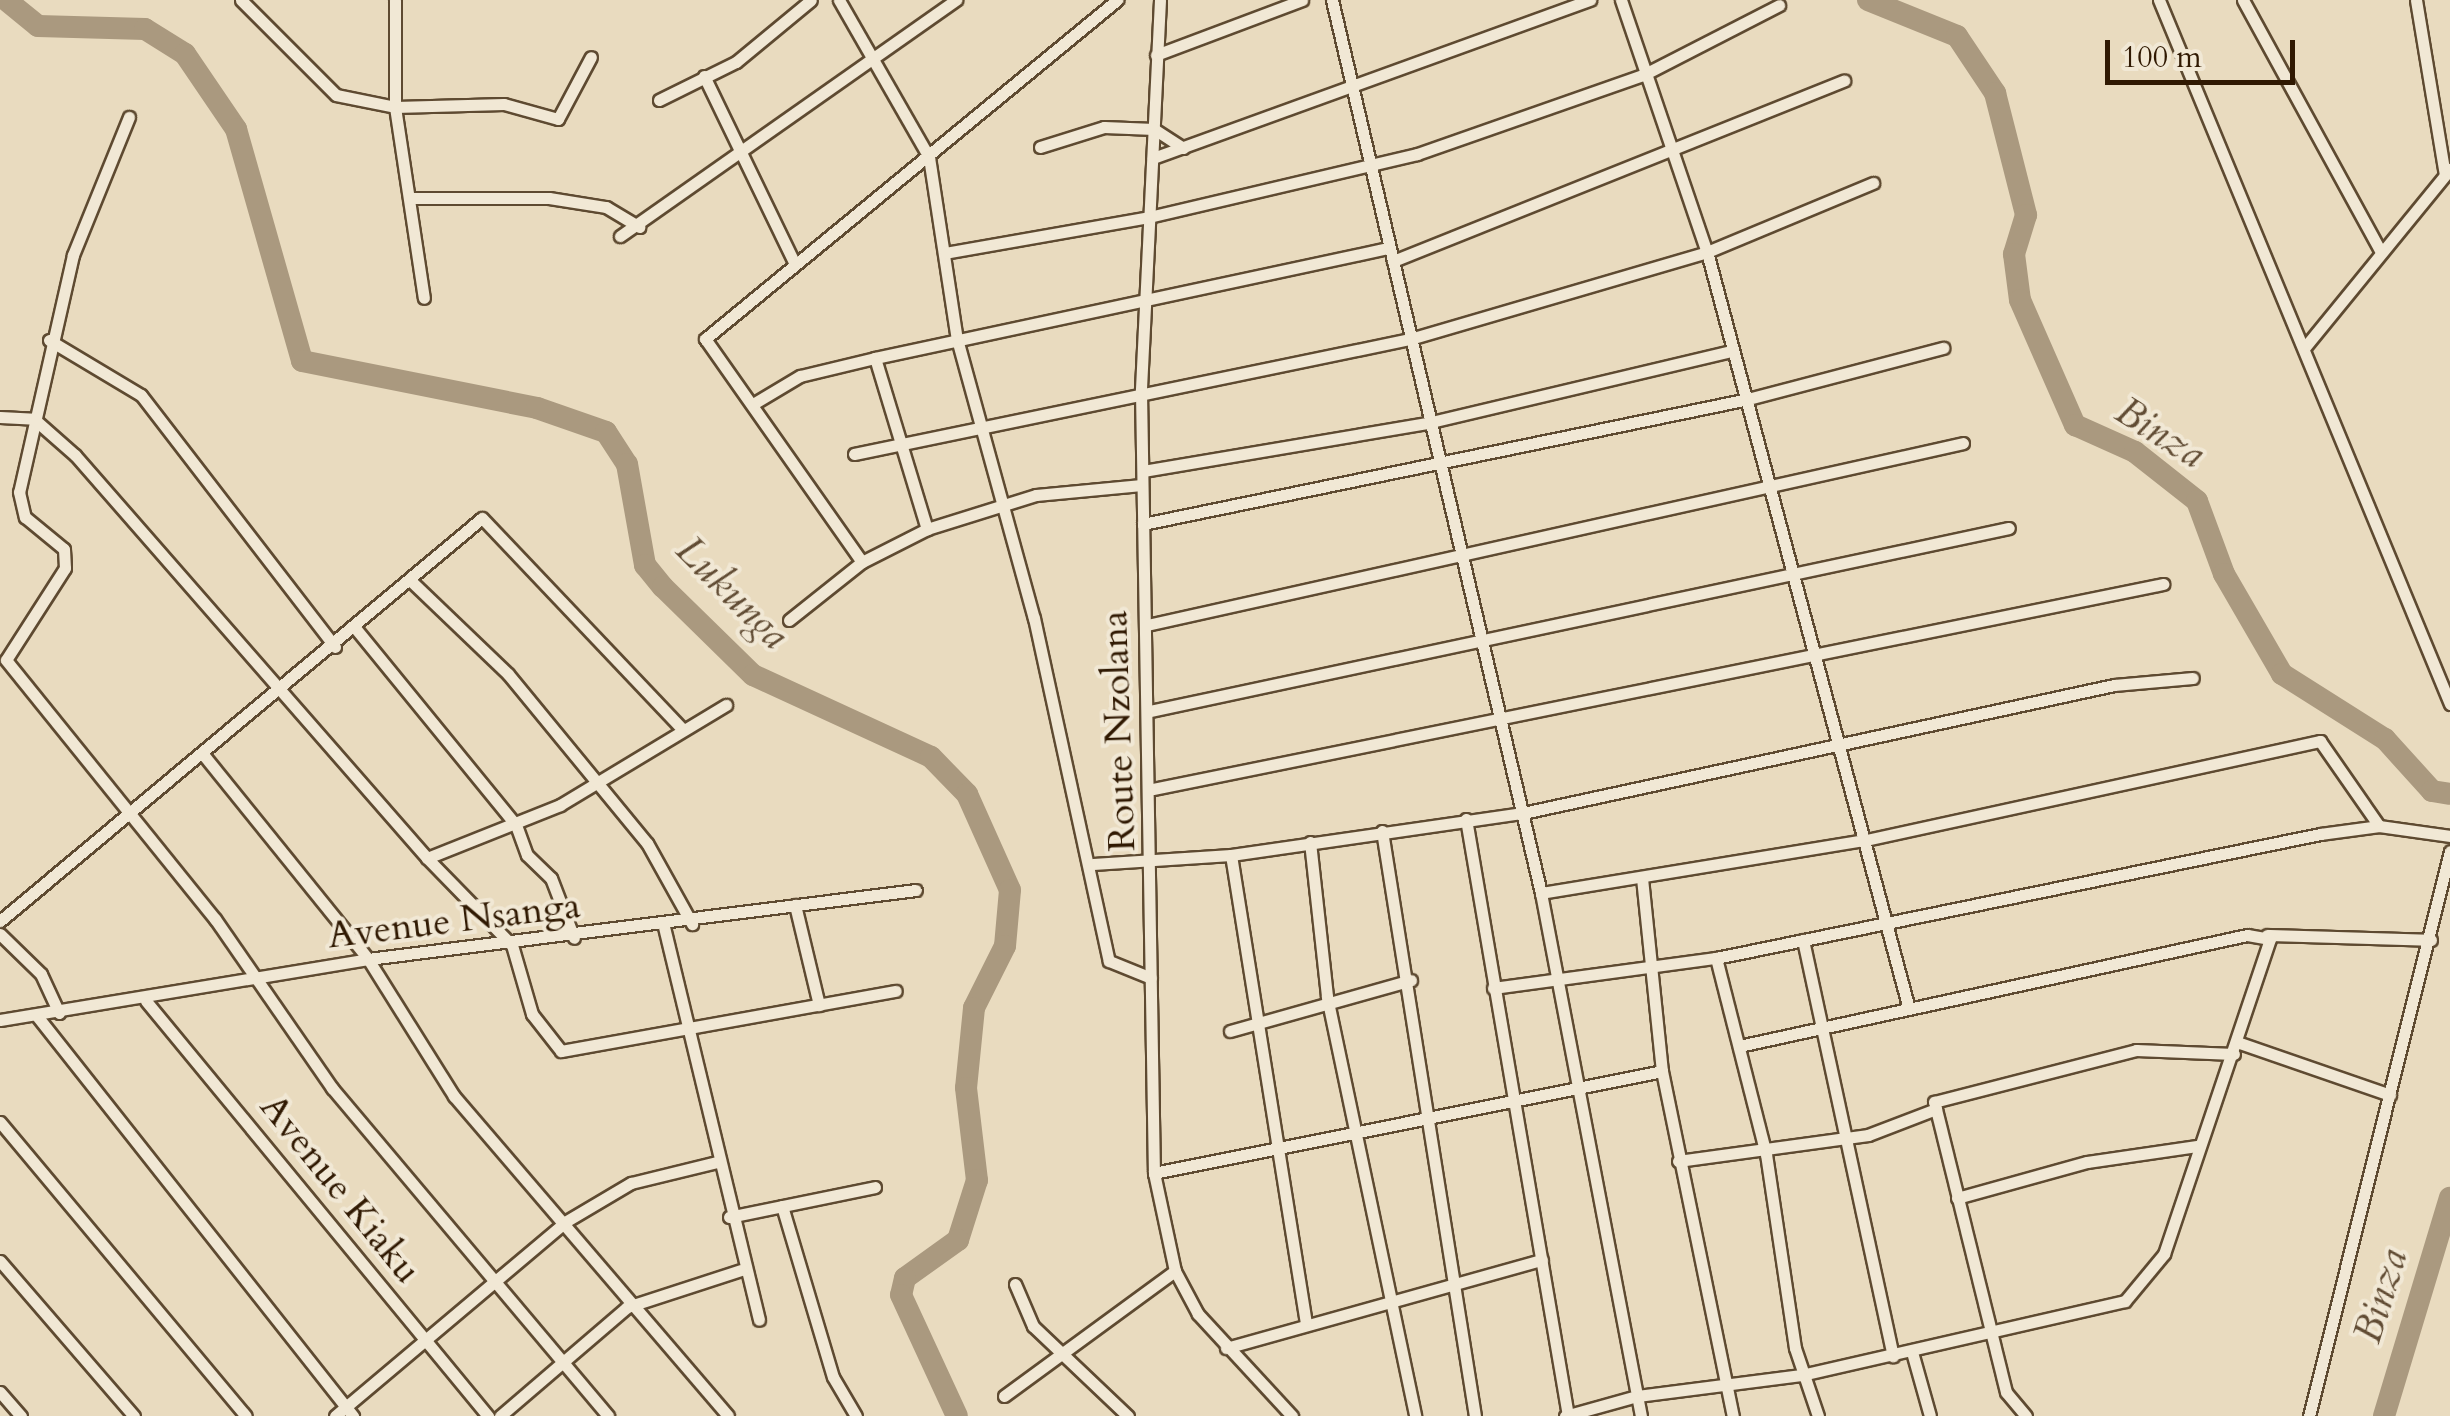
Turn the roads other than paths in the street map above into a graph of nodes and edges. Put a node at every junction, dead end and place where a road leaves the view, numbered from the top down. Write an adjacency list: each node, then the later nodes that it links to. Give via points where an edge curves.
1 (241, 0): 24 (street, via 336,95)
2 (396, 0): 24 (street)
3 (811, 0): 20 (street)
4 (839, 0): 18 (street)
5 (956, 0): 18 (street)
6 (1117, 0): 31 (street)
7 (1160, 0): 16 (street, Route Nzolana)
8 (1302, 0): 16 (street)
9 (1332, 0): 22 (street)
10 (1590, 0): 22 (street)
11 (1621, 0): 19 (street)
12 (2159, 0): 52 (street)
13 (2243, 0): 42 (street)
14 (2416, 0): 34 (street)
15 (1779, 5): 19 (street)
16 (1156, 56): 26 (street, Route Nzolana)
17 (591, 57): 24 (street, via 558,119 504,104)
18 (876, 62): 29 (street); 31 (street)
19 (1643, 75): 30 (street); 33 (street)
20 (704, 76): 23 (street); 29 (street)
21 (1844, 81): 30 (street)
22 (1354, 88): 28 (street); 33 (street)
23 (660, 100)
24 (396, 108): 36 (street)
25 (129, 116): 50 (street, via 84,220)
26 (1154, 129): 27 (street, via 1104,127); 28 (street); 32 (street, Route Nzolana)
27 (1040, 147)
28 (1183, 148): 32 (street)
29 (738, 156): 38 (street); 45 (street)
30 (1672, 156): 41 (street); 44 (street)
31 (929, 157): 43 (street); 45 (street)
32 (1153, 158): 37 (street, Route Nzolana)
33 (1372, 166): 37 (street); 40 (street)
34 (2448, 172): 42 (street)
35 (1874, 183): 41 (street)
36 (410, 198): 38 (street, via 549,198 606,208); 46 (street)
37 (1149, 218): 43 (street); 47 (street, Route Nzolana)
38 (639, 227): 39 (street)
39 (620, 236)
40 (1388, 248): 44 (street); 47 (street)
41 (1706, 252): 49 (street); 53 (street)
42 (2381, 252): 52 (street)
43 (945, 253): 48 (street)
44 (1392, 261): 49 (street)
45 (795, 264): 57 (street, via 705,340)
46 (424, 298)
47 (1146, 300): 48 (street); 55 (street, Route Nzolana)
48 (958, 339): 54 (street); 60 (street)
49 (1410, 339): 55 (street); 61 (street)
50 (49, 340): 59 (street); 82 (street, via 141,395)
51 (1943, 348): 56 (street)
52 (2306, 348): 86 (street)
53 (1731, 351): 56 (street); 61 (street)
54 (875, 358): 57 (street, via 800,376); 62 (street)
55 (1142, 392): 60 (street); 66 (street, Route Nzolana)
56 (1748, 399): 65 (street); 68 (street)
57 (753, 404): 74 (street)
58 (0, 418): 59 (street)
59 (34, 418): 85 (street, via 110,494); 95 (street, via 18,506 67,558 6,660)
60 (978, 423): 62 (street); 69 (street)
61 (1427, 423): 65 (street); 66 (street)
62 (900, 443): 64 (street); 72 (street)
63 (1963, 443): 68 (street)
64 (854, 454)
65 (1437, 467): 70 (street); 73 (street)
66 (1143, 471): 67 (street, Route Nzolana)
67 (1142, 485): 69 (street); 70 (street, Route Nzolana)
68 (1771, 486): 73 (street); 75 (street)
69 (998, 505): 72 (street); 108 (street)
70 (1143, 524): 79 (street, Route Nzolana)
71 (2009, 528): 75 (street)
72 (927, 529): 74 (street)
73 (1459, 560): 79 (street); 81 (street)
74 (862, 562): 78 (street)
75 (1791, 574): 81 (street); 83 (street)
76 (411, 580): 80 (street); 90 (street, via 482,518); 93 (street, via 508,674)
77 (2163, 584): 83 (street)
78 (789, 620)
79 (1147, 625): 88 (street, Route Nzolana)
80 (356, 629): 82 (street); 98 (street)
81 (1479, 642): 88 (street); 89 (street)
82 (335, 647): 85 (street)
83 (1817, 660): 89 (street); 91 (street)
84 (2193, 678): 91 (street, via 2114,685)
85 (276, 695): 92 (street); 106 (street)
86 (2450, 704)
87 (726, 705): 90 (street)
88 (1150, 712): 94 (street, Route Nzolana)
89 (1499, 720): 94 (street); 96 (street)
90 (681, 728): 93 (street)
91 (1842, 745): 96 (street); 102 (street)
92 (202, 752): 95 (street); 124 (street)
93 (591, 782): 98 (street); 115 (street, via 668,872)
94 (1152, 789): 107 (street, Route Nzolana)
95 (132, 812): 113 (street); 126 (street)
96 (1523, 813): 97 (street); 111 (street)
97 (1466, 820): 100 (street); 130 (street)
98 (516, 825): 106 (street); 119 (street, via 527,854 552,878)
99 (2379, 826): 101 (street); 102 (street, via 2320,741); 114 (street)
100 (1382, 831): 103 (street); 129 (street)
101 (2450, 836)
102 (1866, 840): 109 (street); 114 (street)
103 (1310, 842): 105 (street); 132 (street)
104 (2450, 851): 121 (street)
105 (1231, 855): 107 (street); 138 (street)
106 (427, 858): 122 (street)
107 (1154, 862): 108 (street); 128 (street, Route Nzolana)
108 (1093, 864): 128 (street, via 1109,960)
109 (1642, 878): 111 (street); 125 (street)
110 (916, 890): 112 (street, Avenue Nsanga)
111 (1542, 893): 127 (street)
112 (795, 905): 115 (street, Avenue Nsanga); 134 (street)
113 (0, 921)
114 (1888, 922): 120 (street); 135 (street)
115 (692, 924): 116 (street, Avenue Nsanga)
116 (664, 927): 119 (street, Avenue Nsanga); 140 (street)
117 (0, 934): 136 (street, via 40,974)
118 (2267, 935): 121 (street); 135 (street); 144 (street)
119 (574, 938): 122 (street, Avenue Nsanga)
120 (1804, 940): 123 (street); 141 (street)
121 (2432, 940): 147 (street)
122 (512, 945): 124 (street, Avenue Nsanga); 140 (street, via 532,1014 560,1051)
123 (1716, 958): 125 (street); 143 (street)
124 (368, 959): 126 (street, Avenue Nsanga); 164 (street, via 454,1096)
125 (1651, 966): 127 (street); 145 (street)
126 (254, 977): 133 (street, Avenue Nsanga); 171 (street, via 332,1088)
127 (1557, 977): 130 (street); 146 (street)
128 (1151, 978): 159 (street, Route Nzolana)
129 (1411, 980): 132 (street); 151 (street)
130 (1493, 988): 148 (street)
131 (896, 991): 134 (street)
132 (1327, 997): 138 (street); 152 (street)
133 (146, 1001): 136 (street, Avenue Nsanga); 177 (street, Avenue Kiaku)
134 (819, 1005): 140 (street)
135 (1909, 1009): 141 (street)
136 (59, 1013): 137 (street, Avenue Nsanga)
137 (38, 1016): 139 (street, Avenue Nsanga); 188 (street)
138 (1262, 1018): 142 (street); 155 (street)
139 (0, 1020)
140 (688, 1028): 158 (street)
141 (1822, 1030): 143 (street); 153 (street)
142 (1230, 1032)
143 (1740, 1046): 156 (street)
144 (2235, 1048): 147 (street); 149 (street, via 2136,1050 1938,1098); 154 (street)
145 (1662, 1072): 146 (street); 157 (street)
146 (1576, 1094): 148 (street); 187 (street)
147 (2390, 1095): 208 (street)
148 (1517, 1106): 151 (street); 165 (street)
149 (1936, 1109): 153 (street); 161 (street)
150 (0, 1122): 191 (street)
151 (1434, 1122): 152 (street); 170 (street)
152 (1354, 1137): 155 (street); 172 (street)
153 (1851, 1137): 156 (street); 181 (street)
154 (2197, 1146): 161 (street, via 2087,1162); 176 (street, via 2164,1254 2140,1290)
155 (1281, 1151): 159 (street); 175 (street)
156 (1766, 1154): 157 (street); 183 (street)
157 (1678, 1161): 184 (street)
158 (718, 1162): 163 (street); 164 (street, via 631,1183)
159 (1154, 1173): 168 (street, Route Nzolana)
160 (875, 1187): 162 (street)
161 (1957, 1198): 176 (street)
162 (782, 1206): 163 (street); 197 (street, via 833,1377)
163 (729, 1216): 167 (street)
164 (566, 1222): 171 (street); 173 (street)
165 (1542, 1260): 170 (street); 202 (street)
166 (0, 1261): 190 (street)
167 (741, 1270): 173 (street); 174 (street)
168 (1175, 1271): 178 (street, Route Nzolana); 180 (street)
169 (1015, 1284): 180 (street, via 1024,1314)
170 (1452, 1284): 172 (street); 201 (street)
171 (497, 1285): 177 (street); 182 (street)
172 (1391, 1298): 175 (street); 200 (street)
173 (627, 1307): 182 (street); 196 (street)
174 (759, 1320)
175 (1306, 1321): 178 (street)
176 (1991, 1334): 179 (street); 207 (street, via 2006,1392)
177 (425, 1340): 188 (street); 193 (street, Avenue Kiaku)
178 (1226, 1348): 199 (street, Route Nzolana)
179 (1912, 1352): 181 (street); 206 (street)
180 (1065, 1356): 186 (street); 198 (street)
181 (1893, 1356): 183 (street)
182 (565, 1366): 194 (street); 195 (street)
183 (1802, 1375): 184 (street); 205 (street)
184 (1724, 1386): 187 (street); 204 (street)
185 (0, 1392): 189 (street)
186 (1004, 1396)
187 (1637, 1396): 202 (street); 203 (street)
188 (350, 1411): 192 (street)
189 (20, 1416)
190 (134, 1416)
191 (246, 1416)
192 (334, 1416)
193 (488, 1416)
194 (500, 1416)
195 (608, 1416)
196 (728, 1416)
197 (856, 1416)
198 (1128, 1416)
199 (1292, 1416)
200 (1414, 1416)
201 (1475, 1416)
202 (1567, 1416)
203 (1641, 1416)
204 (1733, 1416)
205 (1818, 1416)
206 (1930, 1416)
207 (2026, 1416)
208 (2309, 1416)

